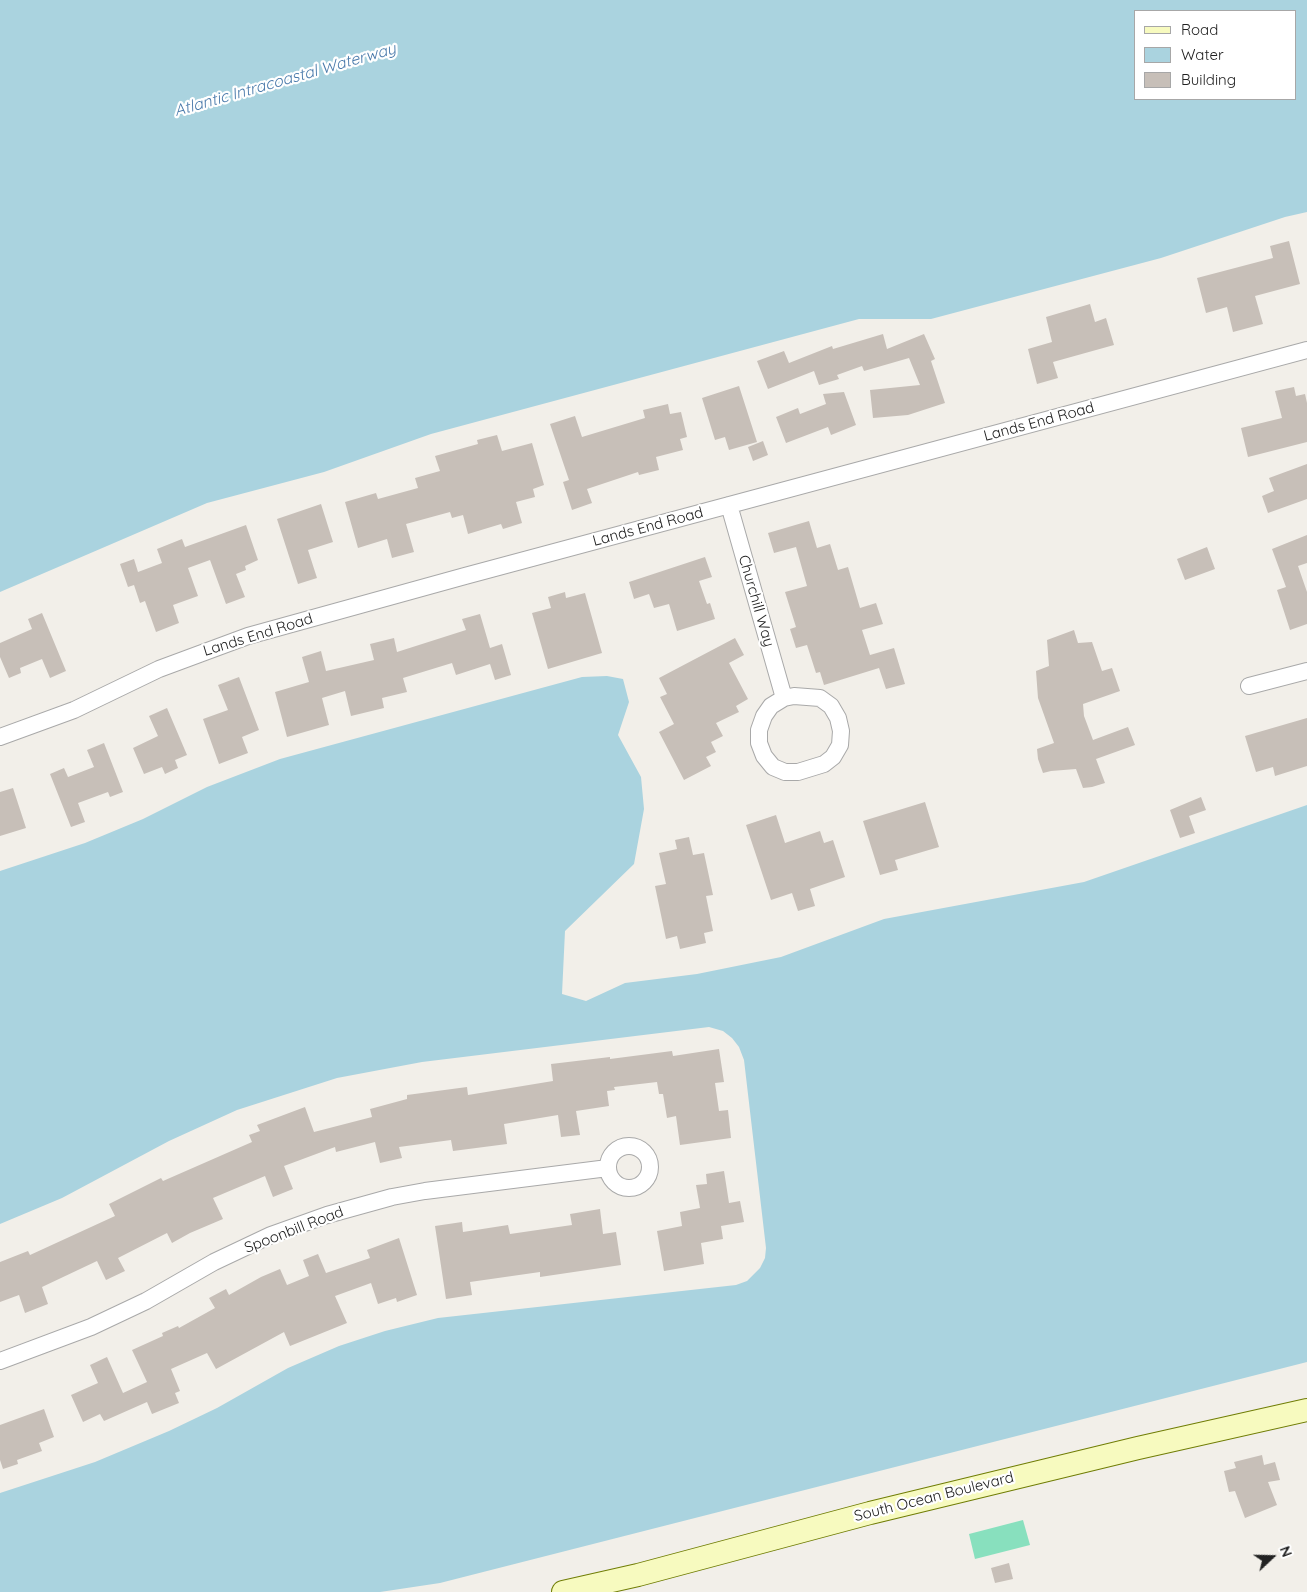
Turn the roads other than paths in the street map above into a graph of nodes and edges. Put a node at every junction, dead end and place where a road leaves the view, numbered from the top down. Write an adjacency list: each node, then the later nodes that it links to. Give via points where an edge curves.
1 (1307, 350): 2 (street, Lands End Road)
2 (729, 505): 5 (street, Churchill Way); 6 (street, Lands End Road, via 248,636 159,669 74,710)
3 (1307, 671): 4 (street)
4 (1249, 686)
5 (784, 698): 5 (street, via 771,706 764,716 760,730 764,756 773,767 785,772 798,772 824,764 840,745 841,731 831,706 820,698)
6 (0, 737)
7 (608, 1168): 8 (street, Spoonbill Road, via 425,1191 328,1214 262,1239 91,1327)
8 (0, 1360)
9 (1307, 1410): 10 (main road, South Ocean Boulevard, via 870,1513)
10 (563, 1592)

